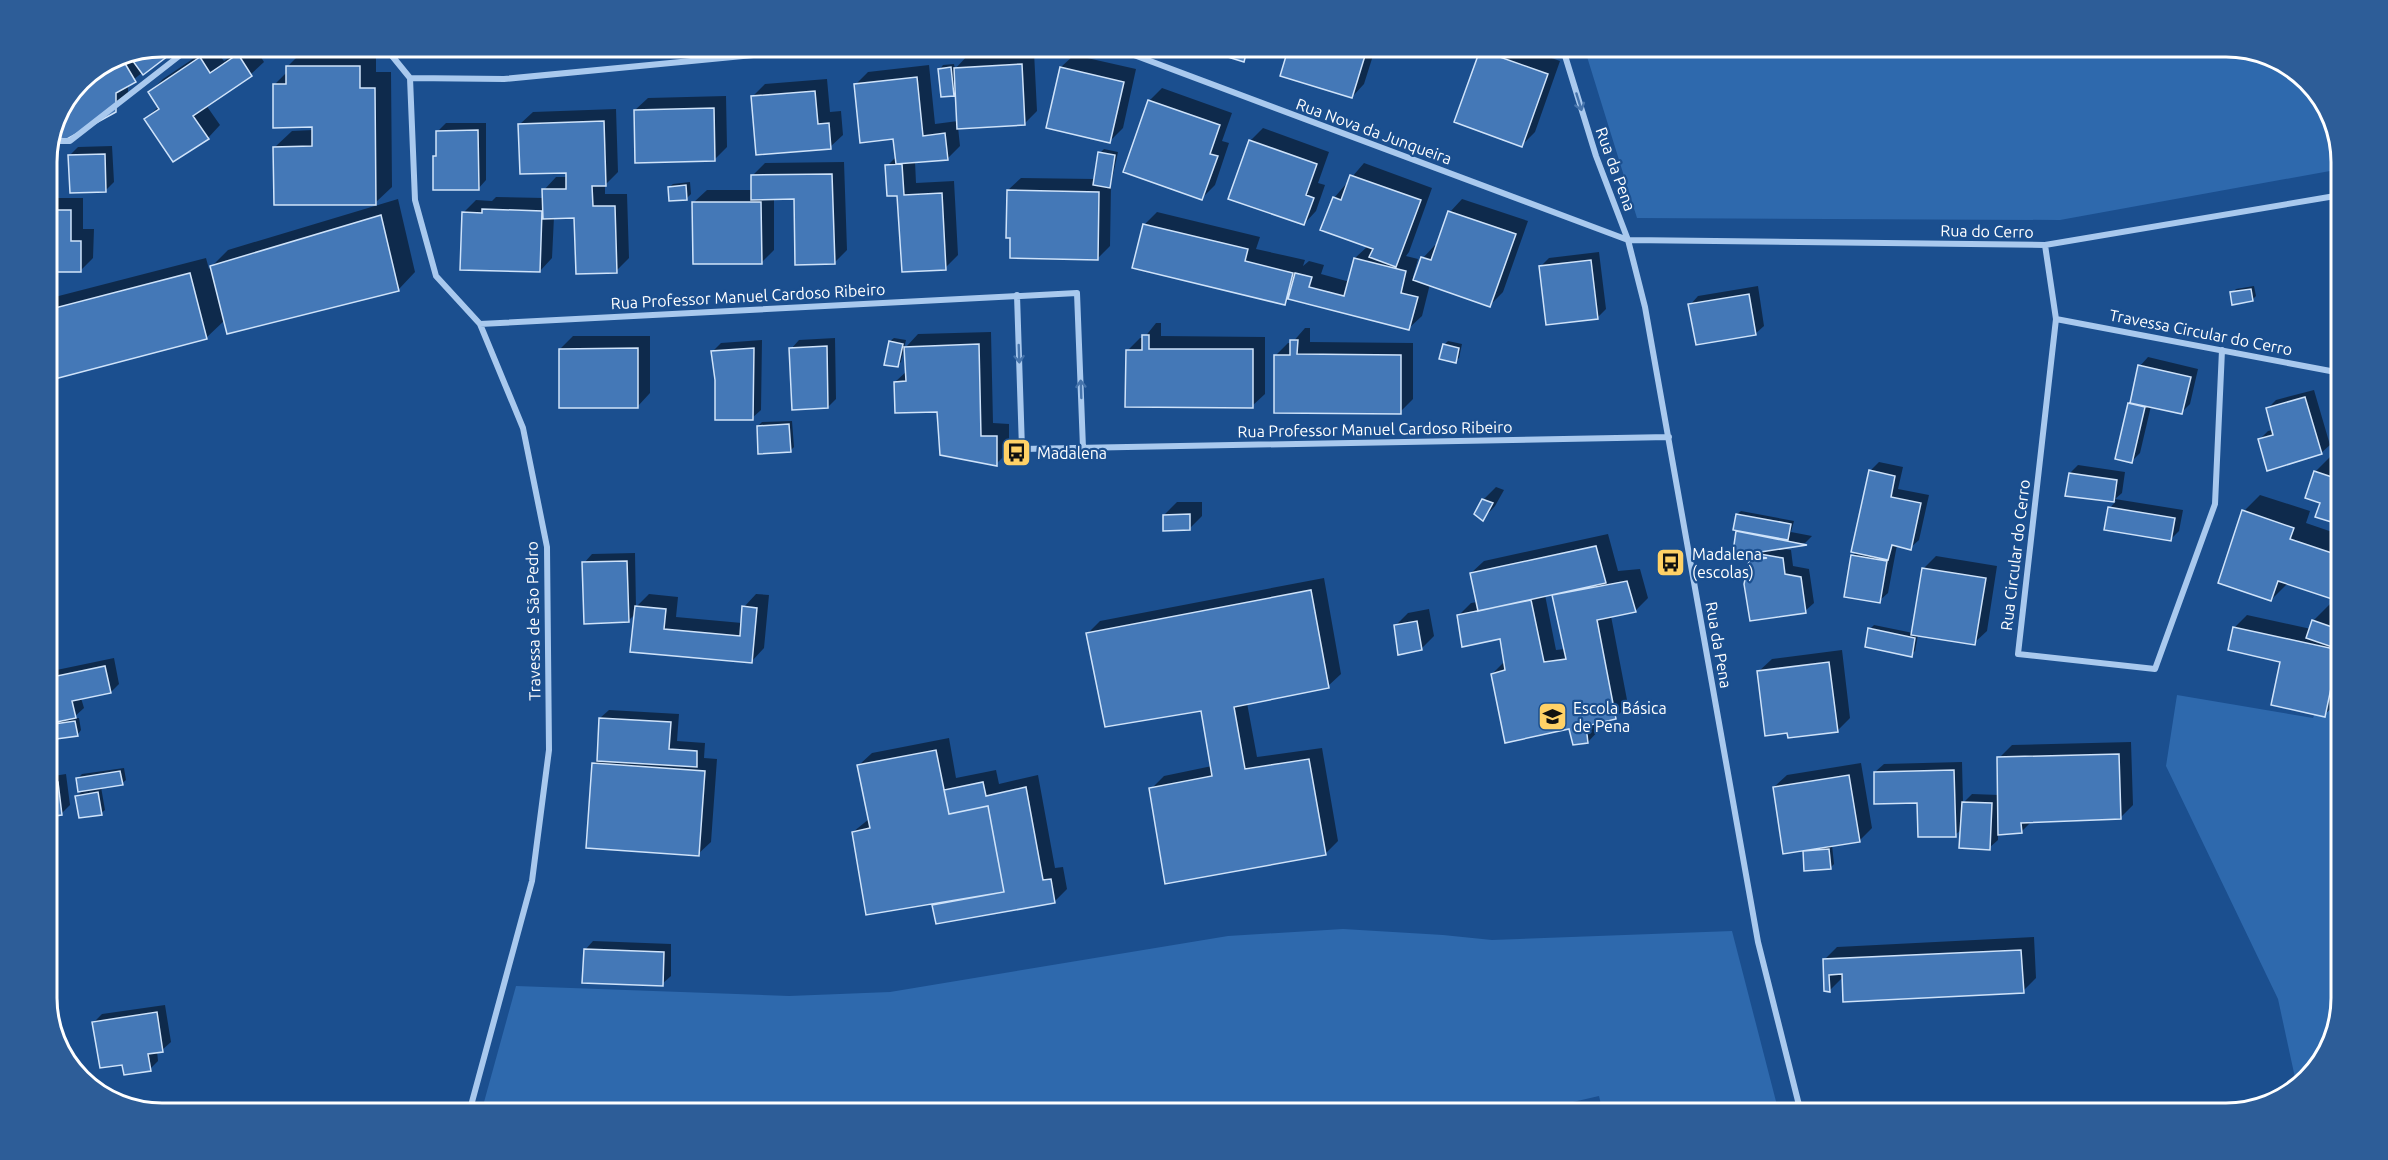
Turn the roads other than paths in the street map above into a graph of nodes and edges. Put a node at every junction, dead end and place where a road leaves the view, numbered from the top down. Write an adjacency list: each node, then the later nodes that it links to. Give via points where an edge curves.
1 (178, 57): 7 (street, via 70,141)
2 (393, 57): 6 (street)
3 (735, 57): 6 (street, via 504,80)
4 (1139, 57): 9 (street, Rua Nova da Junqueira)
5 (1565, 57): 9 (street, Rua da Pena, one-way to 9, via 1596,156)
6 (410, 78): 13 (street, Travessa de São Pedro, via 415,200 436,276)
7 (60, 141)
8 (2331, 197): 10 (street, Rua do Cerro)
9 (1628, 240): 10 (street, Rua do Cerro); 16 (street, Rua da Pena)
10 (2045, 245): 12 (street, Rua Circular do Cerro)
11 (1017, 296): 13 (street, Rua Professor Manuel Cardoso Ribeiro); 17 (street, Rua Professor Manuel Cardoso Ribeiro, one-way to 17, via 1022,449); 17 (street, Rua Professor Manuel Cardoso Ribeiro, one-way to 11, via 1077,292)
12 (2056, 319): 14 (street, Travessa Circular do Cerro); 14 (street, Rua Circular do Cerro, via 2018,654 2155,669 2215,504)
13 (480, 324): 18 (street, Travessa de São Pedro, via 523,428 547,547 549,750 532,882)
14 (2222, 350): 15 (street, Travessa Circular do Cerro)
15 (2331, 371)
16 (1669, 437): 17 (street, Rua Professor Manuel Cardoso Ribeiro); 19 (street, Rua da Pena, via 1758,942)
17 (1083, 448)
18 (472, 1103)
19 (1798, 1103)

